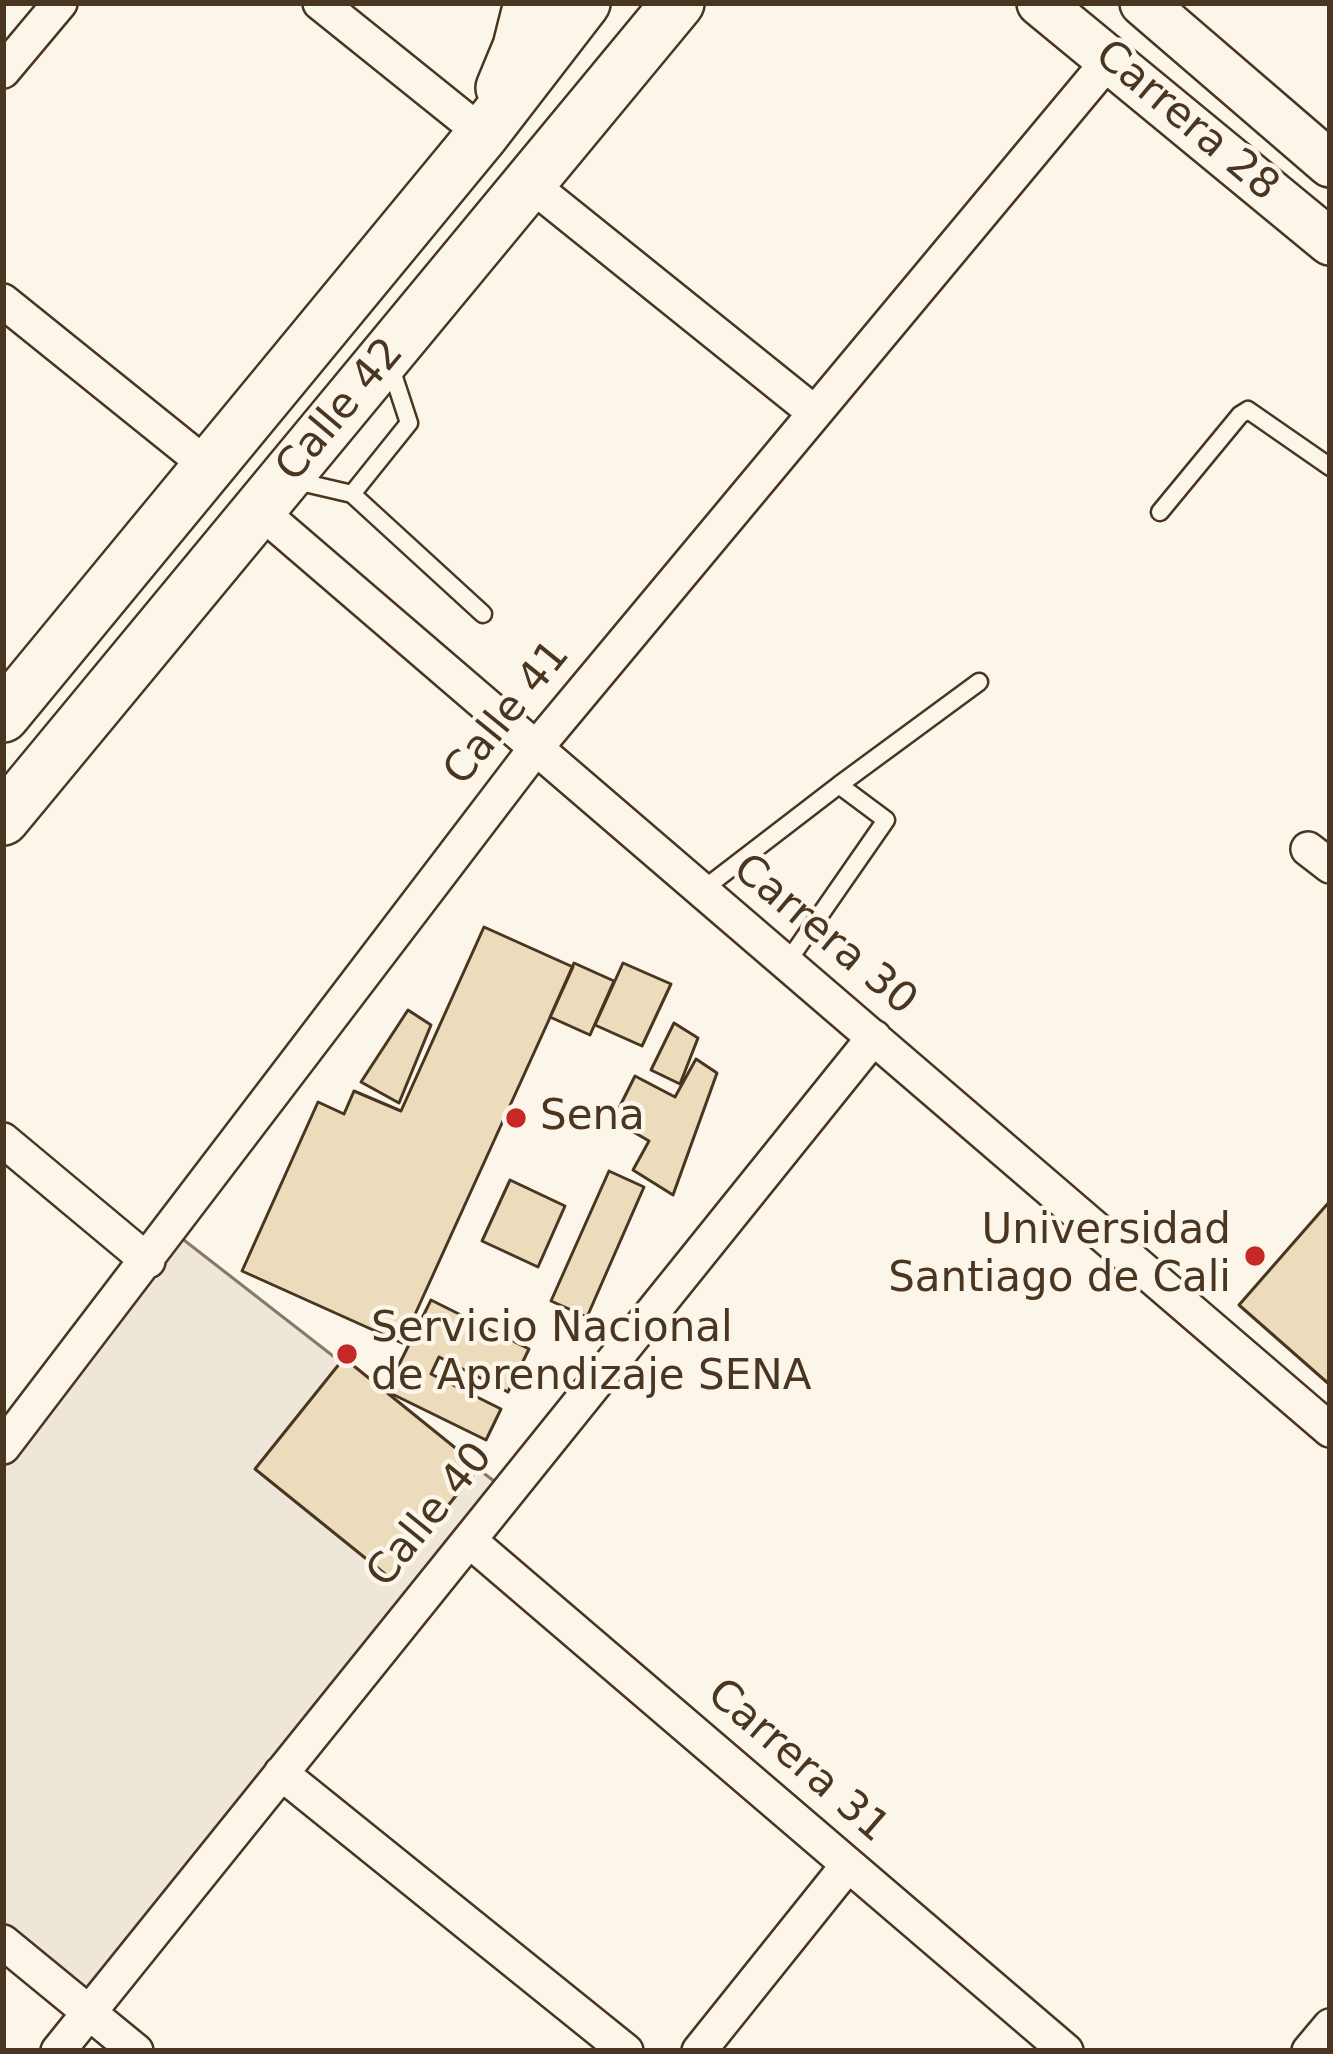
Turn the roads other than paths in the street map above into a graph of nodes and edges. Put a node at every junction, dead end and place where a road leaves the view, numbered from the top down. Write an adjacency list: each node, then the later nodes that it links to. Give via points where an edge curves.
1 (60, 3): 9 (street)
2 (320, 3): 10 (street)
3 (530, 3): 10 (main road)
4 (584, 3): 10 (main road, Calle 42)
5 (678, 3): 12 (main road, Calle 42)
6 (1040, 3): 8 (main road, Carrera 28)
7 (1149, 5): 11 (main road, Carrera 28)
8 (1111, 59): 13 (main road, Carrera 28); 16 (street, Calle 41)
9 (3, 71)
10 (483, 134): 17 (main road, Calle 42)
11 (1330, 164)
12 (530, 183): 15 (main road, Calle 42); 16 (street)
13 (1330, 242)
14 (3, 301): 17 (street)
15 (387, 355): 19 (main road, Calle 42); 20 (lane, via 409,423)
16 (814, 413): 25 (street, Calle 41)
17 (208, 467): 24 (main road, Calle 42)
18 (1330, 467): 21 (lane, via 1248,410)
19 (272, 494): 20 (lane); 25 (street, Carrera 30); 27 (main road, Calle 42)
20 (352, 494): 22 (lane)
21 (1160, 512)
22 (483, 614)
23 (979, 682): 26 (lane)
24 (3, 716)
25 (535, 749): 28 (street, Carrera 30); 32 (street, Calle 41)
26 (839, 785): 28 (lane); 29 (lane, via 886,820)
27 (3, 819)
28 (701, 891): 29 (street, Carrera 30)
29 (786, 964): 30 (street, Carrera 30)
30 (874, 1037): 33 (street, Carrera 30); 35 (street, Calle 40)
31 (3, 1140): 32 (street)
32 (148, 1261): 34 (street, Calle 41)
33 (1330, 1430)
34 (3, 1447)
35 (470, 1540): 36 (street, Calle 40); 37 (street, Carrera 31)
36 (281, 1774): 39 (street, Calle 40); 43 (street)
37 (848, 1865): 44 (street); 45 (street, Carrera 31)
38 (3, 1942): 39 (street)
39 (89, 2012): 41 (street, Calle 40); 42 (street)
40 (1330, 2026): 46 (street)
41 (58, 2051)
42 (136, 2051)
43 (626, 2051)
44 (699, 2051)
45 (1066, 2051)
46 (1309, 2051)

